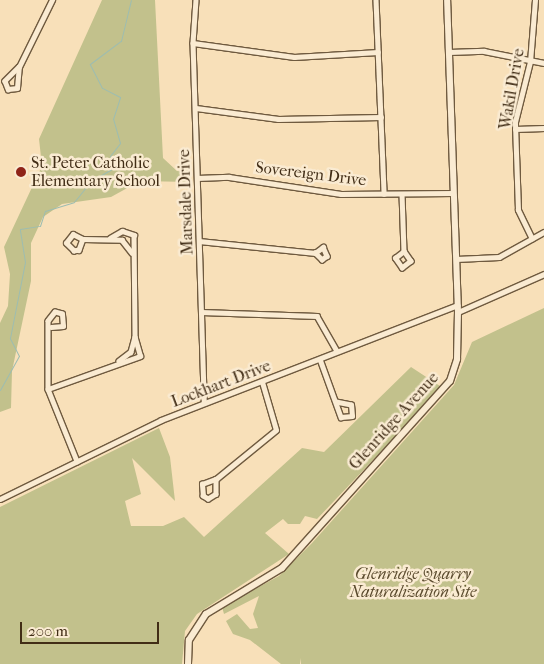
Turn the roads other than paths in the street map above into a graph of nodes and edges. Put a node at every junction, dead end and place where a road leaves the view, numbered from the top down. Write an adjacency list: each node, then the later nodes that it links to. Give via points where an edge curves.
1 (52, 0): 11 (street)
2 (196, 0): 6 (street, Marsdale Drive)
3 (376, 0): 7 (street)
4 (447, 0): 8 (main road, Glenridge Avenue)
5 (535, 0): 9 (street, Wakil Drive)
6 (193, 43): 7 (street, via 294,57); 12 (street, Marsdale Drive)
7 (378, 52): 13 (street)
8 (448, 52): 9 (street, via 484,51); 17 (main road, Glenridge Avenue)
9 (530, 62): 10 (street); 15 (street, Wakil Drive)
10 (544, 64)
11 (19, 67): 11 (street, via 17,88 8,90 5,80)
12 (196, 108): 13 (street, via 278,119); 16 (street, Marsdale Drive)
13 (381, 117): 18 (street)
14 (544, 128): 15 (street)
15 (515, 129): 23 (street, Wakil Drive, via 518,210)
16 (197, 178): 18 (street, Sovereign Drive, via 229,177 341,194); 24 (street, Marsdale Drive)
17 (453, 192): 19 (street, Sovereign Drive); 28 (main road, Glenridge Avenue)
18 (384, 194): 19 (street, Sovereign Drive)
19 (402, 194): 25 (street)
20 (544, 232): 23 (street)
21 (110, 238): 22 (street); 26 (street, via 122,240); 26 (street, via 122,231 132,232)
22 (83, 239)
23 (532, 239): 28 (street, via 499,257)
24 (199, 241): 27 (street); 31 (street, Marsdale Drive)
25 (404, 251)
26 (132, 253): 33 (street)
27 (315, 253)
28 (456, 259): 30 (main road, Glenridge Avenue)
29 (544, 274): 30 (street)
30 (458, 309): 34 (street, Lockhart Drive); 44 (main road, Glenridge Avenue, via 458,360 442,392 282,568 206,614 190,640)
31 (201, 312): 34 (street, via 317,316); 40 (street, Marsdale Drive)
32 (51, 327): 38 (street)
33 (135, 337): 36 (street, via 131,352); 36 (street, via 140,356)
34 (337, 351): 35 (street, Lockhart Drive)
35 (320, 359): 37 (street, Lockhart Drive); 39 (street)
36 (119, 361): 38 (street)
37 (262, 382): 40 (street, Lockhart Drive); 42 (street, via 276,430)
38 (48, 389): 41 (street)
39 (336, 402): 39 (street, via 351,405 352,416 341,417)
40 (204, 404): 41 (street, Lockhart Drive)
41 (77, 461): 43 (street, Lockhart Drive)
42 (216, 480): 42 (street, via 214,497 203,496 202,484)
43 (0, 499)
44 (188, 664)

